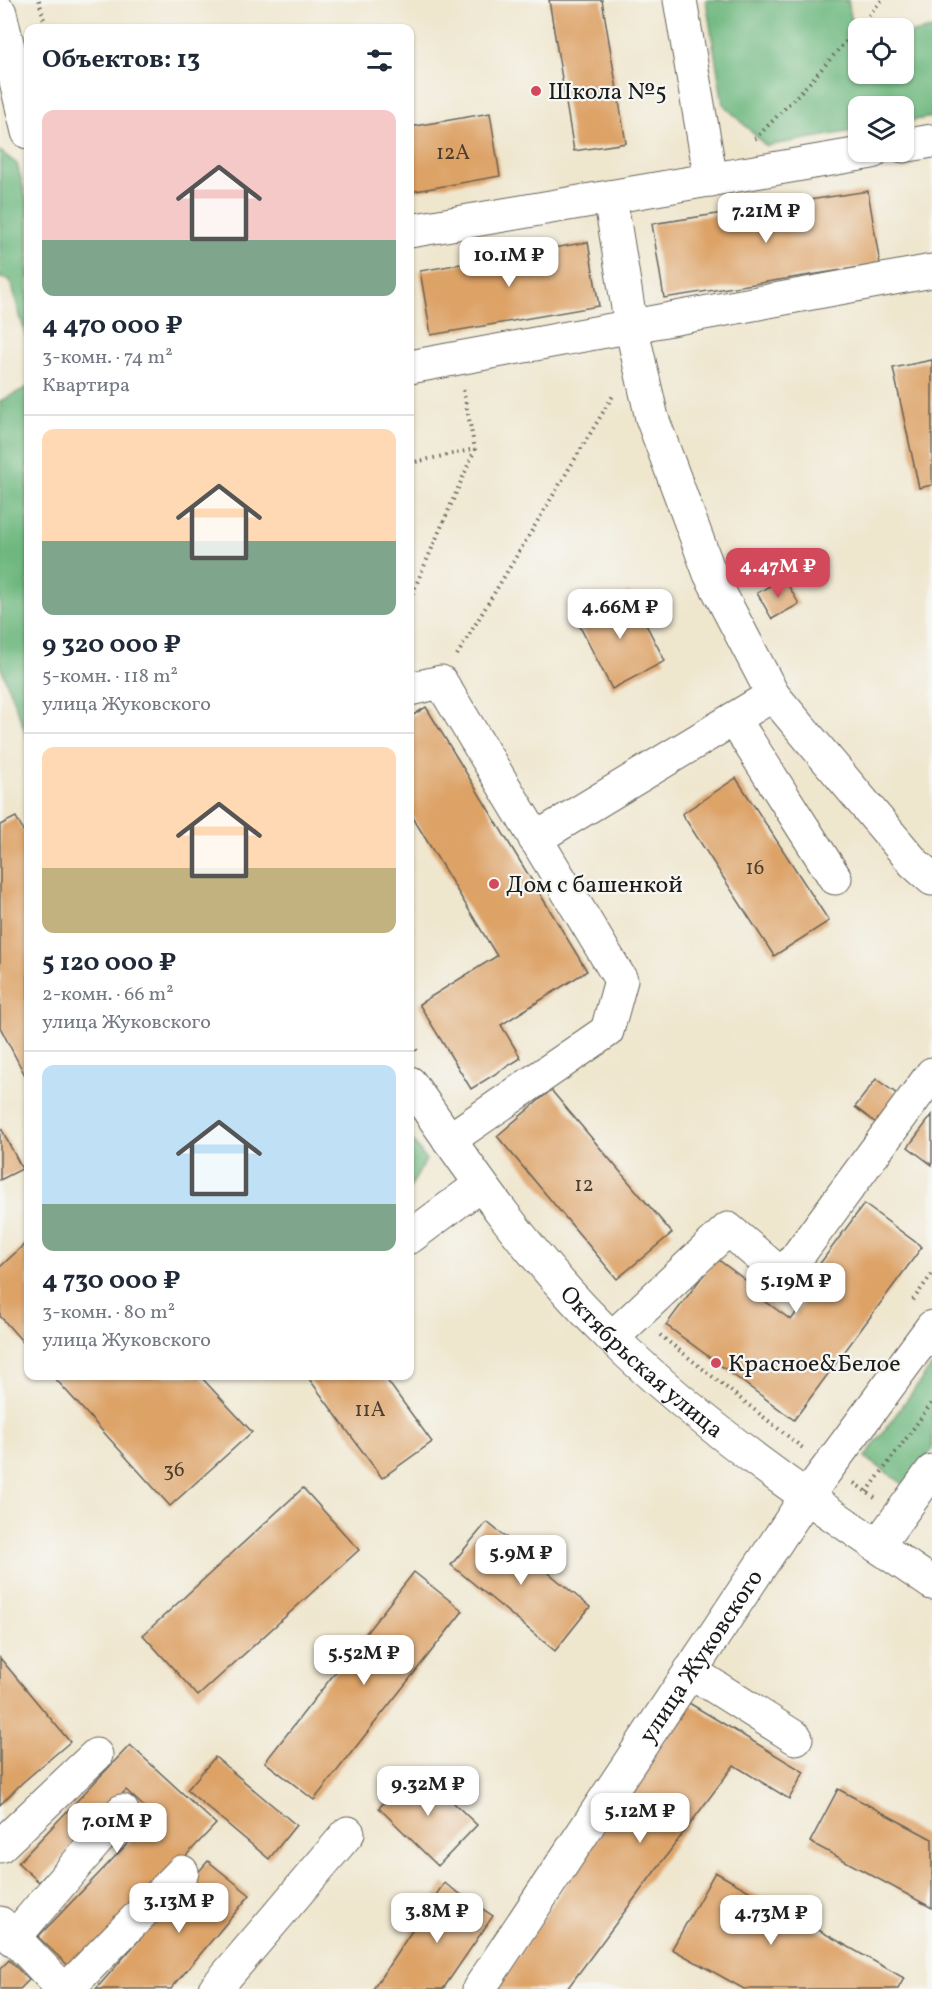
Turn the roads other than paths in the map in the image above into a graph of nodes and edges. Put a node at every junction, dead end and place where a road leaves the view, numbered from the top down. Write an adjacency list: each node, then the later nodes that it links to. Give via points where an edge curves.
1 (680, 0): 7 (street)
2 (0, 13): 3 (street)
3 (24, 115)
4 (932, 141): 5 (street)
5 (914, 144)
6 (848, 156): 7 (street)
7 (711, 180): 8 (street)
8 (610, 197): 9 (street); 11 (street)
9 (414, 230)
10 (932, 271): 11 (street)
11 (634, 340): 12 (street, via 456,358); 14 (street, via 652,418 710,574)
12 (414, 366)
13 (414, 688): 16 (street, via 441,682)
14 (773, 695): 15 (street); 18 (street, via 914,863)
15 (734, 719): 16 (street); 17 (street)
16 (535, 839): 21 (street, via 621,980 607,1031)
17 (835, 878)
18 (932, 879)
19 (932, 1074): 25 (street, via 783,1276 728,1229)
20 (414, 1089): 21 (street, Октябрьская улица)
21 (449, 1140): 22 (street, Октябрьская улица)
22 (480, 1185): 23 (street); 25 (street, Октябрьская улица, via 548,1270)
23 (414, 1234)
24 (932, 1327): 27 (street, улица Жуковского, via 816,1458)
25 (612, 1338): 27 (street, Октябрьская улица, via 704,1420)
26 (932, 1471): 28 (street)
27 (807, 1496): 28 (street, Октябрьская улица); 30 (street, улица Жуковского)
28 (877, 1546): 29 (street, Октябрьская улица)
29 (932, 1583)
30 (690, 1671): 31 (street); 40 (street, улица Жуковского)
31 (796, 1738)
32 (96, 1755): 35 (street)
33 (122, 1811): 37 (street)
34 (348, 1833): 39 (street)
35 (0, 1846)
36 (182, 1872): 38 (street)
37 (7, 1931): 38 (street)
38 (65, 1989)
39 (215, 1989)
40 (479, 1989)

